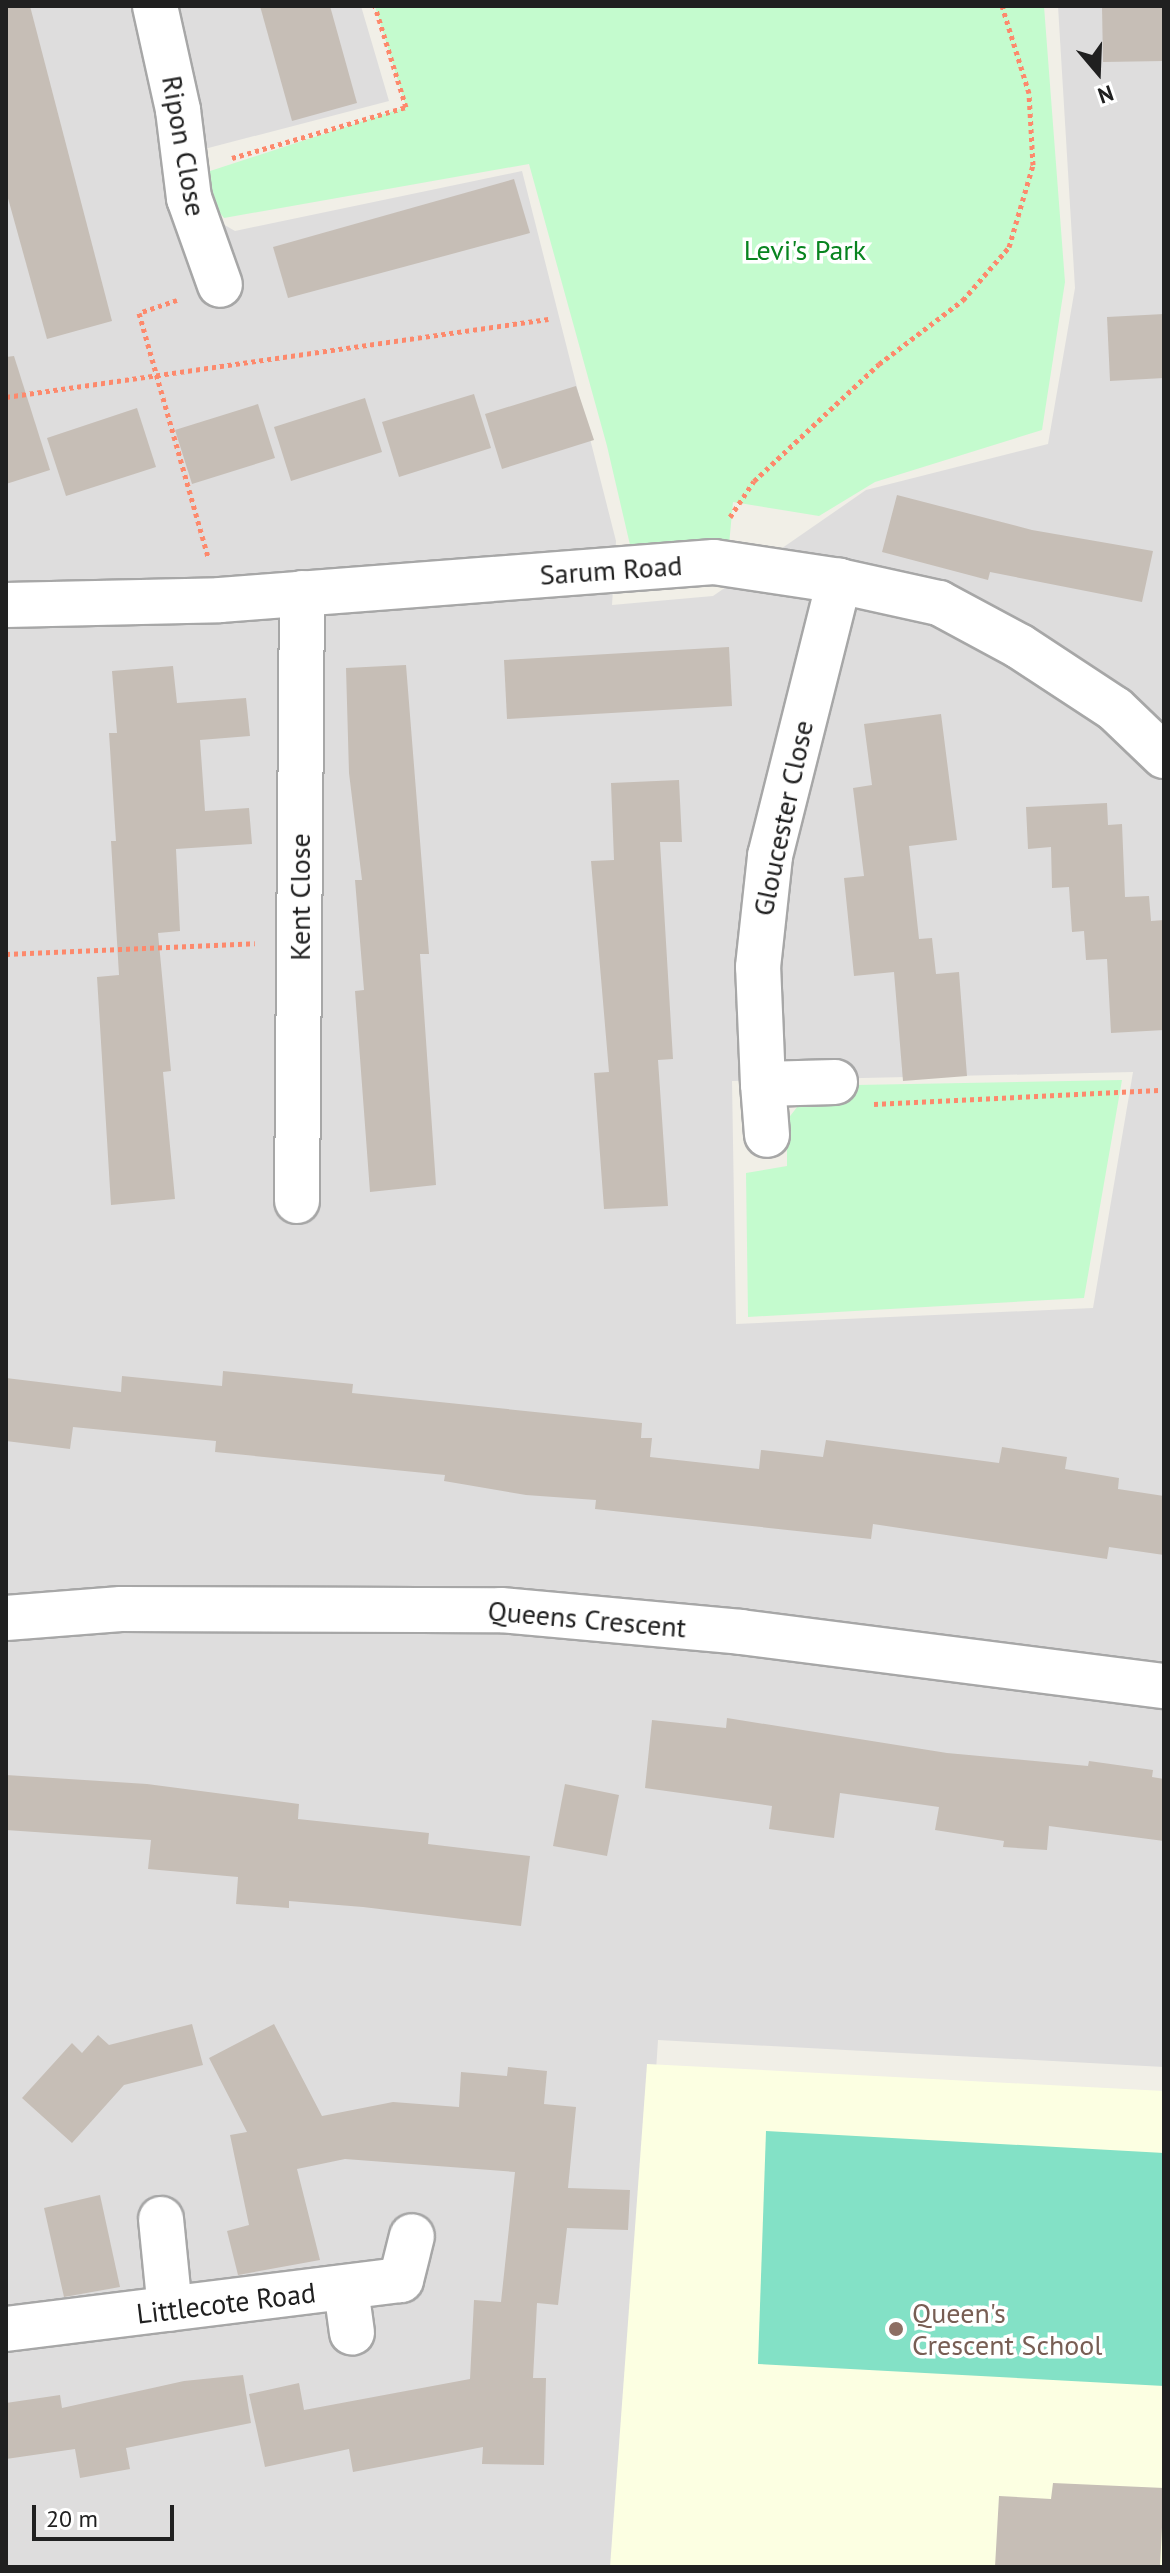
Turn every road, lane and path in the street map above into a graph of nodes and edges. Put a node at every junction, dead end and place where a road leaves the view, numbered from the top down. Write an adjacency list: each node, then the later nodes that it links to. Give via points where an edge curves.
1 (155, 6): 4 (street, Ripon Close, via 171,68)
2 (375, 6): 4 (path, via 406,107)
3 (1002, 6): 9 (path, via 1029,93 1033,165 1009,247 963,300 879,364 754,481 721,530)
4 (184, 172): 5 (street, Ripon Close, via 197,227)
5 (220, 285): 7 (path, via 139,313)
6 (548, 319): 7 (path)
7 (155, 379): 8 (path); 12 (path)
8 (6, 397)
9 (714, 562): 10 (street, Sarum Road); 11 (street, Sarum Road)
10 (839, 581): 14 (street, Sarum Road, via 939,603 1019,646 1115,709); 18 (street, Gloucester Close, via 760,912)
11 (302, 593): 12 (street, Sarum Road); 15 (street, Kent Close)
12 (220, 600): 13 (street, Sarum Road)
13 (6, 605)
14 (1164, 756)
15 (300, 941): 16 (path); 21 (street, Kent Close)
16 (6, 954)
17 (835, 1082): 18 (street); 19 (path, via 866,1104)
18 (763, 1084): 20 (street, Gloucester Close)
19 (1164, 1090)
20 (767, 1135)
21 (297, 1201)
22 (6, 1618): 23 (street, Queens Crescent, via 121,1609 501,1610 741,1632)
23 (1164, 1686)
24 (161, 2219): 27 (street)
25 (412, 2236): 26 (street, Littlecote Road, via 401,2280)
26 (346, 2289): 27 (street, Littlecote Road); 29 (street)
27 (170, 2309): 28 (street, Littlecote Road)
28 (6, 2329)
29 (352, 2333)

